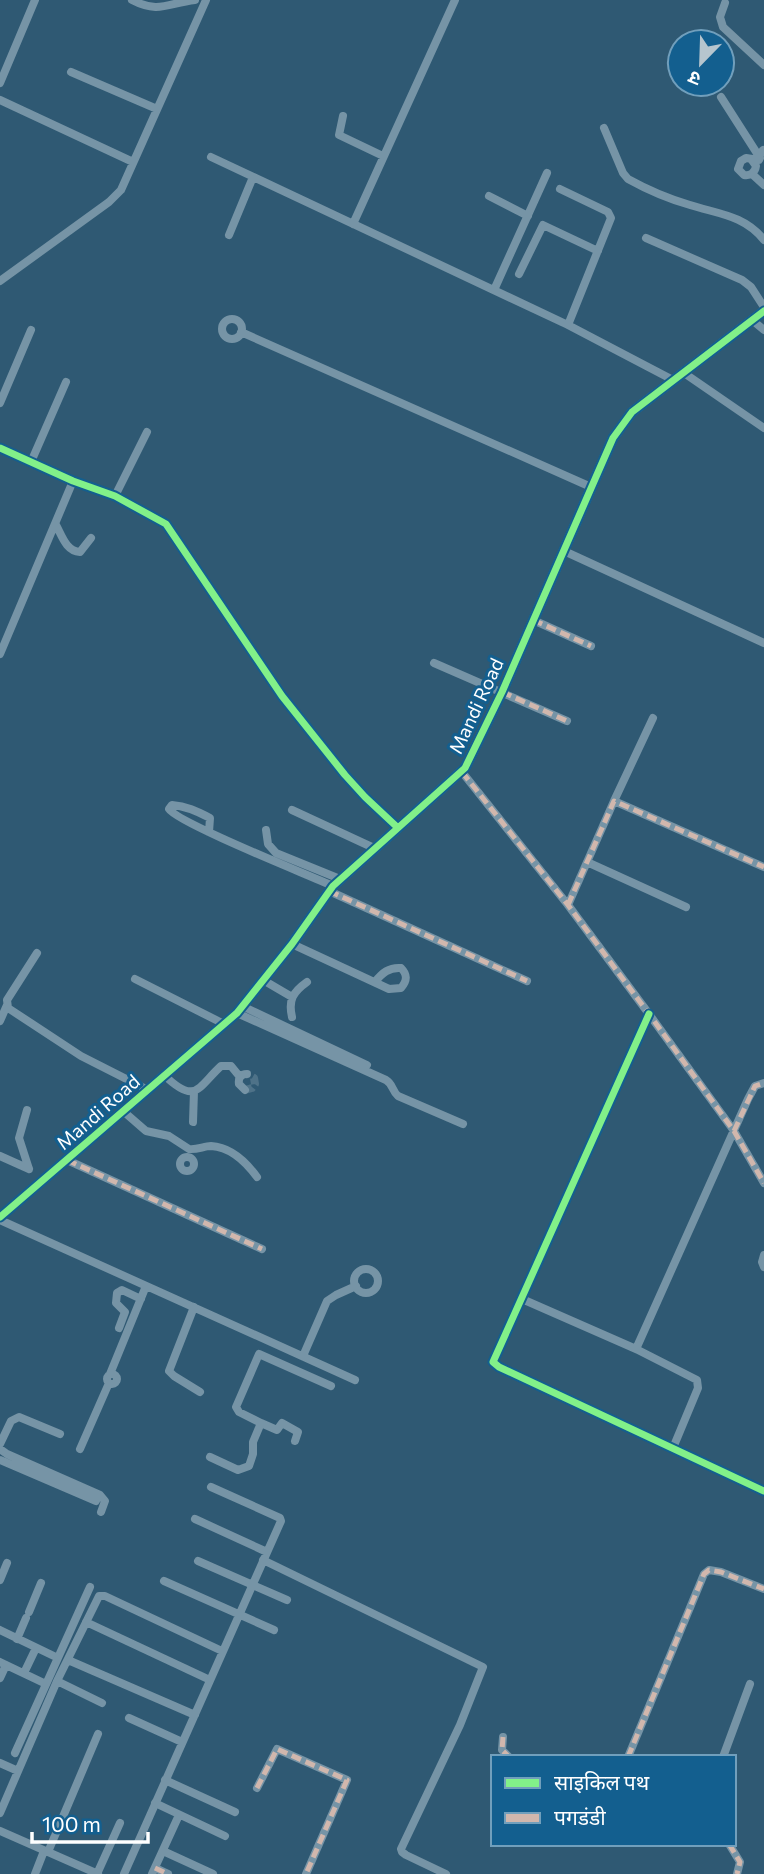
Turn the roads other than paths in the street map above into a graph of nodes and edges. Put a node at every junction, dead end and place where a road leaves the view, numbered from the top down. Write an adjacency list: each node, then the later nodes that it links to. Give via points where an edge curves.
1 (35, 0): 9 (street)
2 (132, 0): 3 (street, via 162,8)
3 (195, 0): 5 (street)
4 (455, 0): 15 (street)
5 (206, 1): 12 (street)
6 (725, 3): 7 (street, via 720,17 723,27)
7 (764, 65)
8 (71, 72): 12 (street)
9 (0, 83)
10 (721, 98): 17 (street, via 760,158)
11 (0, 100): 18 (street)
12 (157, 109): 18 (street)
13 (343, 116): 15 (street, via 339,135)
14 (604, 128): 29 (street, via 628,179 686,204 731,215 750,225)
15 (383, 156): 26 (street)
16 (211, 157): 21 (street)
17 (751, 159): 20 (street, via 756,166); 20 (street, via 741,161 738,169 744,175)
18 (133, 162): 32 (street, via 117,195)
19 (547, 173): 25 (street)
20 (752, 174): 22 (street)
21 (253, 177): 26 (street); 27 (street)
22 (764, 186)
23 (560, 189): 30 (street, via 608,212 610,225)
24 (489, 197): 25 (street)
25 (528, 216): 33 (street)
26 (353, 224): 33 (street)
27 (229, 236)
28 (646, 238): 34 (street, via 742,280)
29 (764, 240)
30 (598, 251): 31 (street, via 543,225); 36 (street)
31 (519, 274)
32 (0, 281)
33 (494, 290): 36 (street)
34 (764, 309): 35 (street, Mandi Road)
35 (752, 320): 38 (street); 40 (street, Mandi Road)
36 (568, 325): 41 (street)
37 (31, 330): 43 (street)
38 (764, 330)
39 (241, 332): 49 (street)
40 (684, 373): 41 (street, Mandi Road); 44 (street)
41 (673, 380): 49 (street, Mandi Road, via 623,423)
42 (66, 382): 47 (street)
43 (0, 402)
44 (764, 428)
45 (147, 432): 50 (street)
46 (0, 448): 47 (street)
47 (31, 462): 48 (street)
48 (73, 481): 50 (street); 51 (street)
49 (591, 487): 53 (street, Mandi Road)
50 (116, 496): 65 (street, via 170,529 282,696 345,775)
51 (56, 525): 52 (street, via 73,551 83,550); 57 (street)
52 (91, 538)
53 (564, 551): 54 (street, Mandi Road); 55 (street)
54 (533, 620): 56 (street); 59 (street, Mandi Road)
55 (764, 643)
56 (591, 646)
57 (0, 654)
58 (434, 663): 59 (street)
59 (502, 692): 61 (street); 62 (street, Mandi Road)
60 (653, 718): 63 (street)
61 (567, 721)
62 (462, 772): 65 (street, Mandi Road); 72 (street)
63 (614, 801): 69 (street); 70 (street)
64 (292, 810): 68 (street)
65 (397, 827): 68 (street, Mandi Road)
66 (266, 830): 71 (street, via 268,844 276,853)
67 (209, 832): 67 (street, via 177,817 169,809 185,806 210,818); 71 (street)
68 (374, 848): 71 (street, Mandi Road)
69 (587, 862): 72 (street); 73 (street)
70 (764, 867)
71 (334, 885): 74 (street, Mandi Road); 78 (street)
72 (568, 905): 84 (street)
73 (686, 907)
74 (292, 944): 77 (street, Mandi Road); 80 (street)
75 (37, 953): 82 (street)
76 (135, 979): 87 (street)
77 (263, 980): 81 (street); 83 (street, Mandi Road)
78 (527, 981)
79 (307, 982): 81 (street)
80 (375, 982)
81 (292, 997): 85 (street)
82 (7, 1005): 86 (street); 91 (street, via 72,1051)
83 (239, 1009): 87 (street, Mandi Road); 88 (street); 97 (street, via 386,1080 398,1096)
84 (649, 1014): 98 (street); 110 (street)
85 (292, 1017)
86 (0, 1021)
87 (224, 1024): 89 (street, Mandi Road)
88 (368, 1065)
89 (164, 1075): 91 (street, Mandi Road); 93 (street, via 182,1089)
90 (764, 1083): 98 (street, via 755,1086)
91 (148, 1090): 95 (street, Mandi Road)
92 (244, 1090): 93 (street, via 239,1084 244,1075 231,1066 221,1066 205,1086)
93 (194, 1091): 96 (street)
94 (27, 1110): 99 (street, via 19,1139 29,1169)
95 (123, 1111): 100 (street, Mandi Road); 101 (street, via 146,1131 169,1136 188,1154 210,1146 228,1151)
96 (193, 1122)
97 (463, 1124)
98 (734, 1131): 102 (street); 113 (street)
99 (0, 1156)
100 (67, 1160): 103 (street, Mandi Road); 104 (street)
101 (257, 1177)
102 (764, 1183)
103 (1, 1215): 107 (street)
104 (262, 1249)
105 (764, 1255): 106 (street)
106 (764, 1267)
107 (146, 1286): 109 (street); 111 (street)
108 (356, 1286): 114 (street, via 327,1301)
109 (141, 1299): 112 (street, via 122,1290 117,1293 116,1303 125,1312); 125 (street)
110 (522, 1299): 113 (street); 124 (street, via 494,1364)
111 (194, 1307): 114 (street); 119 (street, via 169,1371)
112 (119, 1328)
113 (636, 1349): 124 (street, via 698,1382)
114 (303, 1356): 115 (street)
115 (318, 1363): 116 (street); 117 (street)
116 (312, 1377): 118 (street); 120 (street, via 259,1354 236,1407)
117 (355, 1380)
118 (331, 1385)
119 (200, 1392)
120 (261, 1423): 122 (street, via 277,1430 282,1423 292,1427 298,1431); 126 (street, via 247,1469)
121 (60, 1434): 123 (street, via 19,1417 11,1421)
122 (295, 1441)
123 (0, 1446): 131 (street, via 7,1454 100,1495 105,1501)
124 (673, 1448): 129 (street)
125 (80, 1449)
126 (209, 1457)
127 (0, 1460): 130 (street)
128 (211, 1487): 133 (street, via 281,1519)
129 (764, 1490)
130 (96, 1501)
131 (101, 1512)
132 (195, 1519): 133 (street)
133 (265, 1556): 139 (street); 189 (street, via 483,1667 401,1849 406,1856)
134 (198, 1561): 139 (street)
135 (7, 1563): 136 (street)
136 (0, 1580)
137 (164, 1581): 143 (street)
138 (41, 1583): 147 (street)
139 (252, 1585): 142 (street); 143 (street)
140 (90, 1587): 150 (street)
141 (764, 1589): 166 (street, via 721,1572 704,1574)
142 (287, 1601)
143 (239, 1614): 146 (street); 149 (street)
144 (86, 1622): 149 (street, via 102,1595); 150 (street); 154 (street)
145 (0, 1630): 147 (street)
146 (274, 1630)
147 (17, 1639): 148 (street)
148 (36, 1648): 150 (street); 152 (street)
149 (222, 1651): 154 (street)
150 (63, 1659): 155 (street); 156 (street); 159 (street)
151 (3, 1664): 152 (street); 153 (street)
152 (24, 1674): 156 (street)
153 (0, 1678)
154 (210, 1680): 159 (street)
155 (57, 1681): 158 (street); 169 (street)
156 (46, 1684): 164 (street)
157 (750, 1684): 167 (street)
158 (102, 1703)
159 (195, 1715): 163 (street)
160 (129, 1718): 163 (street)
161 (98, 1734): 180 (street)
162 (503, 1737): 165 (street, via 502,1750)
163 (182, 1742): 170 (street)
164 (15, 1753)
165 (507, 1755)
166 (629, 1755)
167 (724, 1755)
168 (0, 1763): 169 (street)
169 (19, 1771): 174 (street)
170 (165, 1780): 172 (street); 173 (street)
171 (257, 1788): 188 (street, via 278,1749 347,1780)
172 (155, 1803): 175 (street); 185 (street)
173 (235, 1812)
174 (0, 1813)
175 (179, 1815): 178 (street); 181 (street)
176 (120, 1823): 184 (street)
177 (0, 1831): 180 (street)
178 (225, 1836)
179 (731, 1846): 190 (street, via 740,1862)
180 (46, 1851): 183 (street); 184 (street)
181 (163, 1851): 182 (street); 187 (street)
182 (154, 1871): 186 (street)
183 (35, 1874)
184 (97, 1874)
185 (124, 1874)
186 (168, 1874)
187 (213, 1874)
188 (306, 1874)
189 (446, 1874)
190 (737, 1874)

